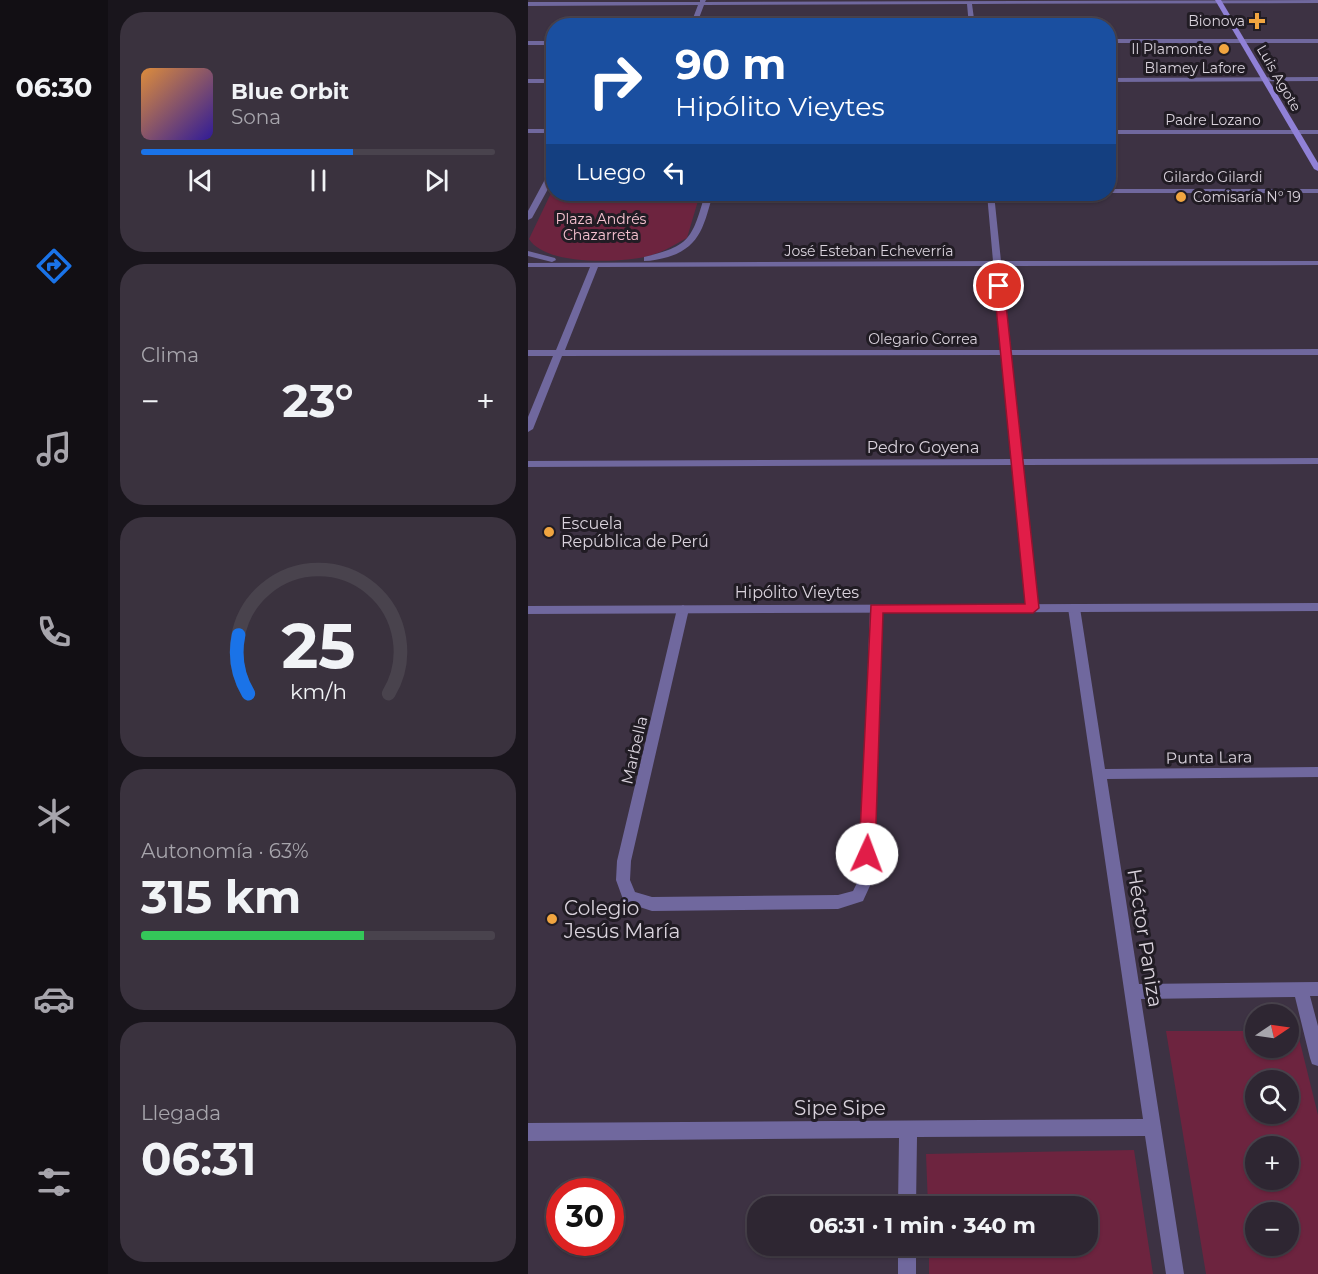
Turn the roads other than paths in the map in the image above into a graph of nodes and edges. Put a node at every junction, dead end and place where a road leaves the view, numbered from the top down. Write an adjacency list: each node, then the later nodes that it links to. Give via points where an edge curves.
1 (703, 1): 2 (street); 6 (street); 7 (street)
2 (969, 1): 3 (street); 8 (street)
3 (1219, 1): 4 (street); 10 (main road, Luis Agote)
4 (1302, 1): 5 (street)
5 (1318, 1)
6 (528, 4)
7 (696, 18)
8 (971, 18)
9 (1116, 41): 10 (street)
10 (1243, 41): 11 (street); 16 (main road, Luis Agote)
11 (1318, 41)
12 (528, 43): 13 (street)
13 (546, 43)
14 (1318, 79): 16 (street, Blamey Lafore)
15 (1116, 80): 16 (street, Blamey Lafore)
16 (1266, 80): 22 (main road, Luis Agote)
17 (528, 81): 18 (street)
18 (546, 81)
19 (528, 131): 20 (street)
20 (546, 131)
21 (1116, 132): 22 (street, Padre Lozano)
22 (1296, 132): 23 (street, Padre Lozano); 24 (main road, Luis Agote)
23 (1318, 132)
24 (1318, 169)
25 (546, 181): 30 (street)
26 (1116, 190): 27 (street, Gilardo Gilardi)
27 (1318, 191)
28 (707, 201): 35 (street, via 692,243 663,256)
29 (991, 201): 33 (street)
30 (528, 218)
31 (528, 253): 35 (street)
32 (1318, 263): 33 (street, José Esteban Echeverría)
33 (997, 264): 35 (street, José Esteban Echeverría); 37 (street)
34 (528, 265): 35 (street, José Esteban Echeverría)
35 (595, 265): 36 (street)
36 (559, 352): 37 (street, Olegario Correa); 39 (street, Olegario Correa); 40 (street)
37 (1006, 352): 38 (street, Olegario Correa); 42 (street)
38 (1318, 352)
39 (528, 353)
40 (528, 429)
41 (1318, 461): 42 (street, Pedro Goyena)
42 (1017, 462): 43 (street, Pedro Goyena); 45 (street)
43 (528, 464)
44 (1318, 607): 46 (street, Hipólito Vieytes)
45 (1033, 608): 46 (street, Hipólito Vieytes); 48 (street, Hipólito Vieytes)
46 (1074, 608): 51 (street, Héctor Paniza)
47 (684, 609): 48 (street, Hipólito Vieytes); 48 (street, Marbella, via 624,861 623,880 630,897 652,904 838,903 858,896 867,877); 49 (street, Hipólito Vieytes)
48 (876, 609)
49 (528, 610)
50 (1318, 772): 51 (street, Punta Lara)
51 (1099, 774): 54 (street, Héctor Paniza)
52 (1318, 989): 53 (street)
53 (1301, 990): 54 (street); 55 (street)
54 (1132, 992): 56 (street, Héctor Paniza)
55 (1318, 1058)
56 (1153, 1127): 57 (street, Sipe Sipe); 62 (street, Héctor Paniza)
57 (908, 1129): 58 (street, Sipe Sipe); 59 (street)
58 (528, 1132)
59 (907, 1196)
60 (907, 1256): 61 (street)
61 (907, 1274)
62 (1175, 1274)

